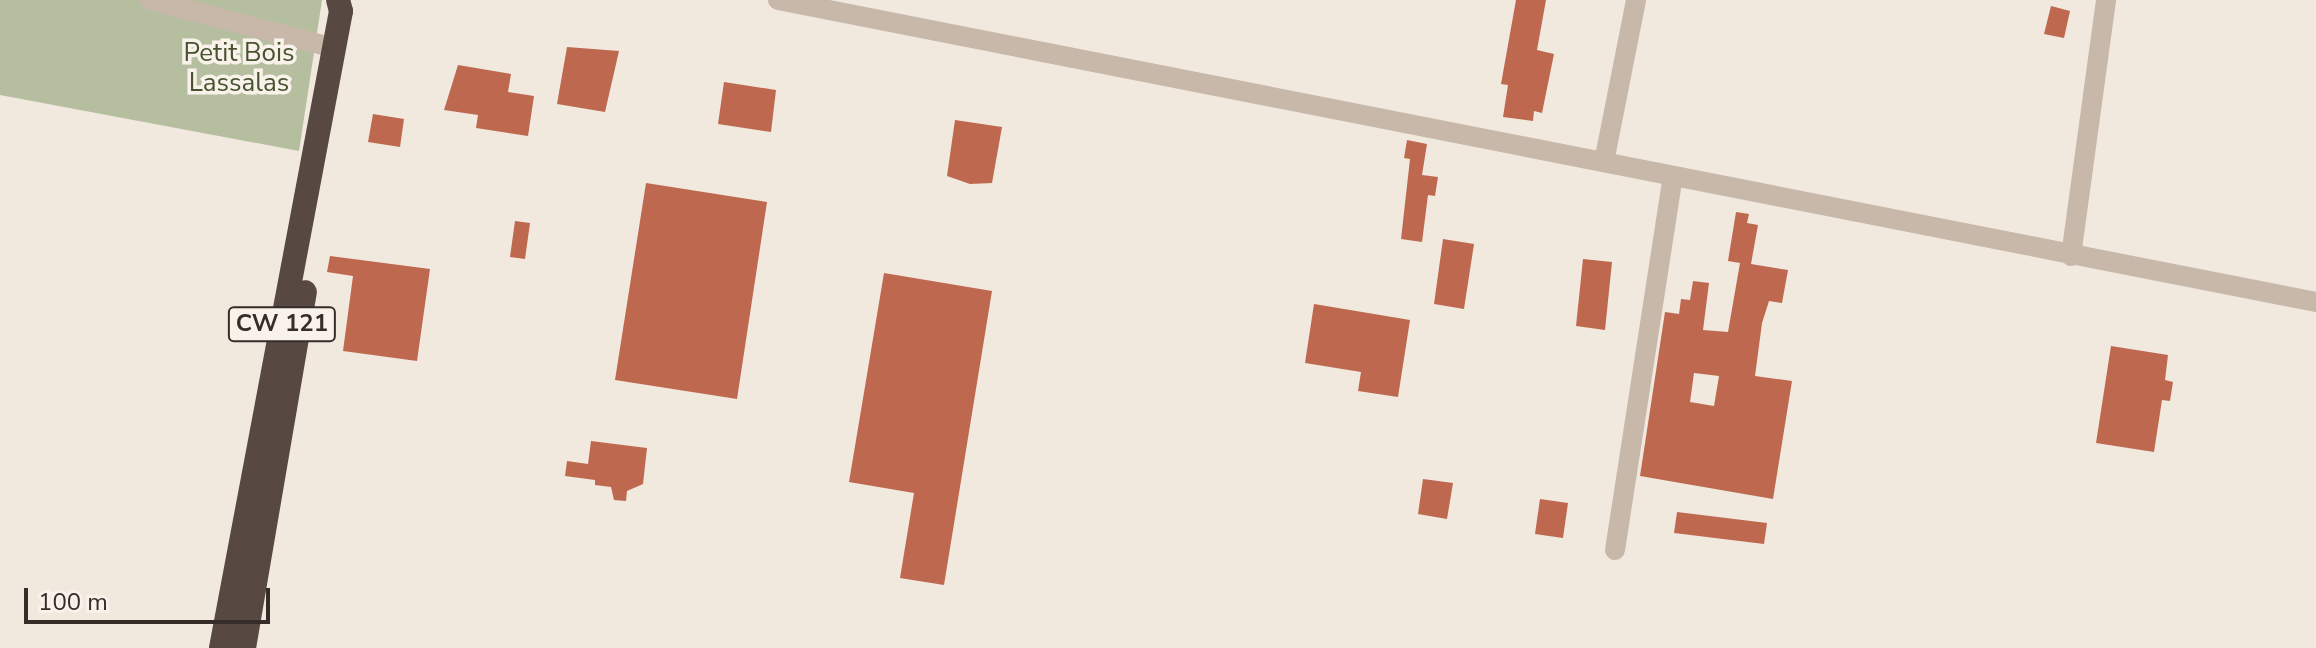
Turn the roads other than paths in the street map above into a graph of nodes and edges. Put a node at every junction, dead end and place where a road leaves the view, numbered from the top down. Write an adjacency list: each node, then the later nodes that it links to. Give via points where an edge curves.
1 (150, 0): 7 (street)
2 (338, 0): 7 (highway, CW 121)
3 (355, 0): 14 (highway)
4 (778, 0): 8 (street)
5 (1636, 0): 8 (street)
6 (2106, 0): 10 (street)
7 (334, 48): 13 (highway, CW 121)
8 (1604, 162): 9 (street)
9 (1673, 177): 10 (street); 12 (street)
10 (2071, 256): 11 (street)
11 (2316, 302)
12 (1615, 550)
13 (221, 648)
14 (244, 648)

